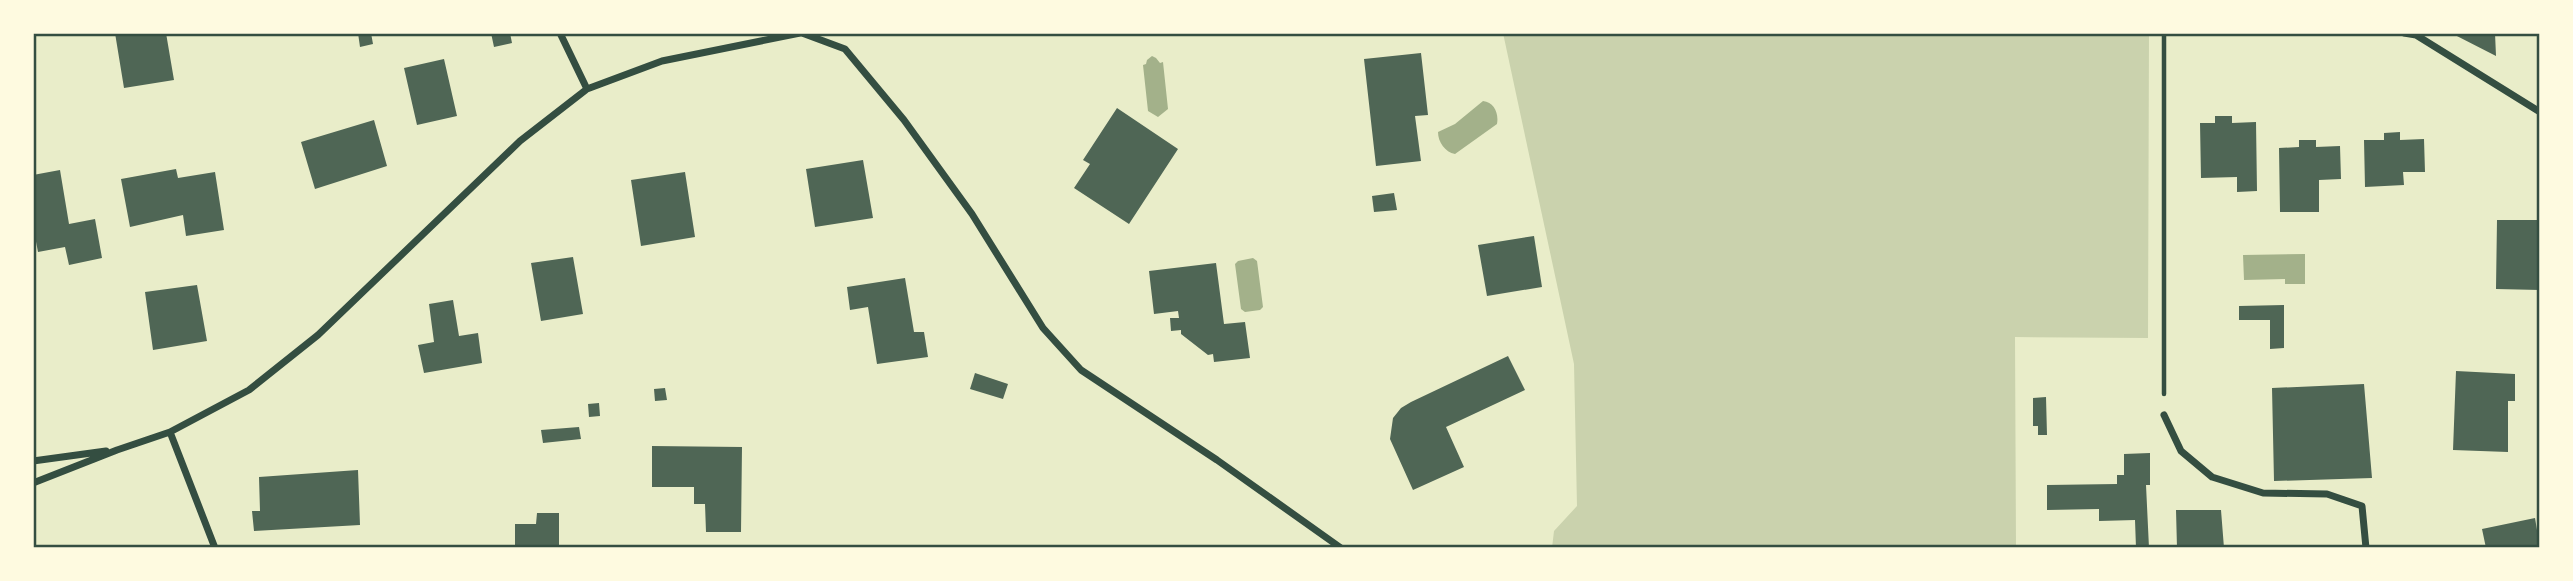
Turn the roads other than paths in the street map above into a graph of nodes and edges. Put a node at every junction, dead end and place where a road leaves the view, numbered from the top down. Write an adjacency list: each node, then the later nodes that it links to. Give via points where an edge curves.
1 (560, 33): 4 (street)
2 (801, 33): 4 (street, via 662,61); 12 (street, via 845,49 896,110 972,214 1043,328 1081,370)
3 (2404, 33): 5 (street, via 2416,35)
4 (587, 89): 7 (street, via 520,141 318,335 249,390)
5 (2540, 112)
6 (2164, 415): 13 (street, via 2181,451 2213,477 2263,493 2327,494 2362,506)
7 (170, 432): 8 (street); 11 (street)
8 (117, 450): 9 (street); 10 (street)
9 (33, 461)
10 (33, 483)
11 (215, 548)
12 (1341, 548)
13 (2366, 548)

